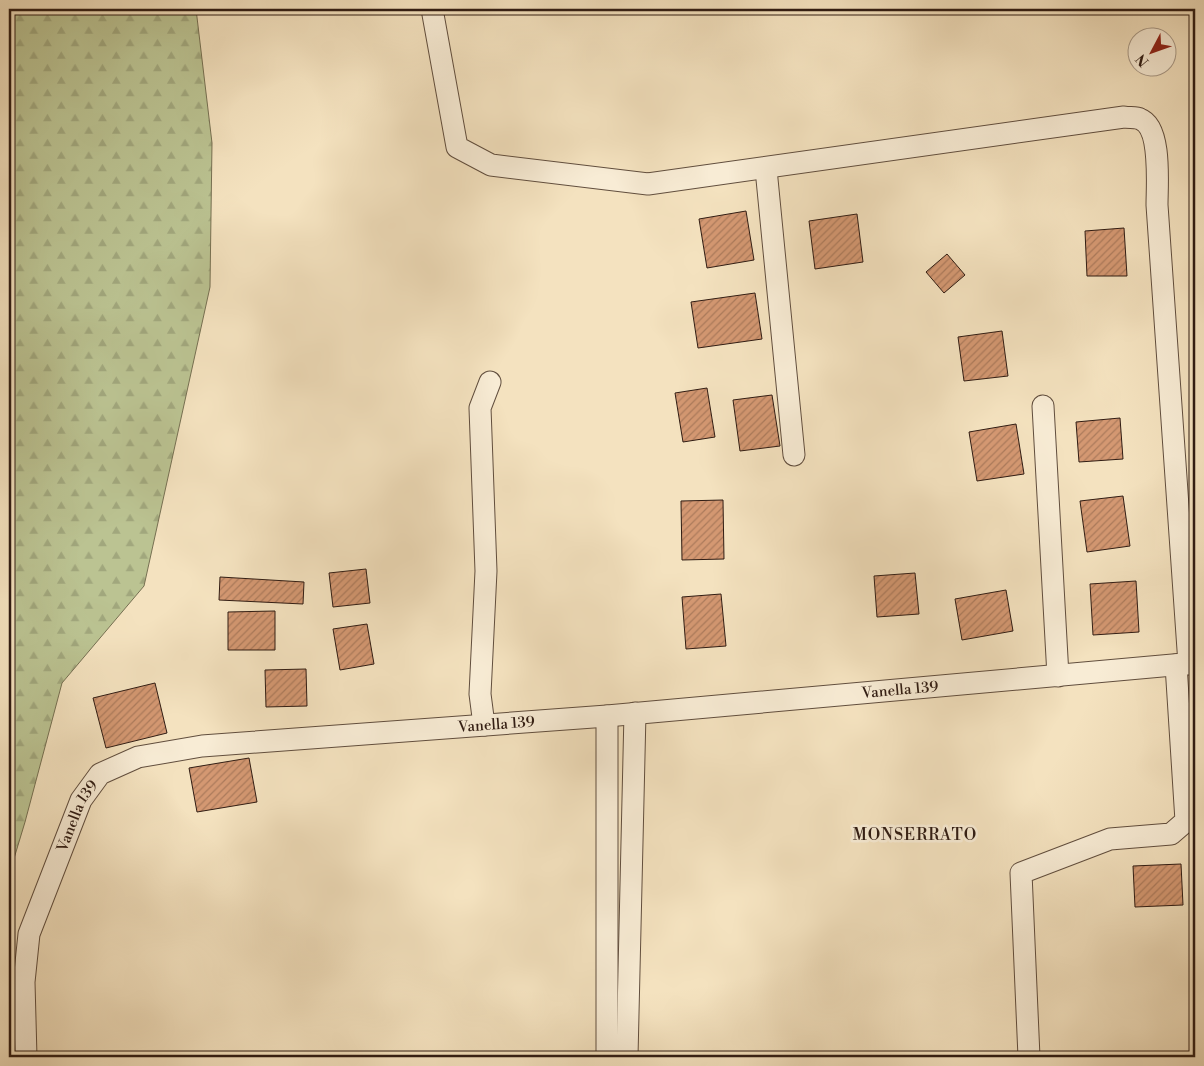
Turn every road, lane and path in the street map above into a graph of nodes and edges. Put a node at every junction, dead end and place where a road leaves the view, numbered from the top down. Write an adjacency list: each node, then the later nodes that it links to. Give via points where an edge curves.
1 (432, 9): 2 (street, via 457,147 491,165 648,184)
2 (766, 169): 5 (street); 6 (street, via 1124,117 1140,119 1150,128 1155,140)
3 (490, 382): 10 (street, via 480,408 486,571 480,694)
4 (1042, 406): 7 (street)
5 (794, 455)
6 (1187, 664): 7 (street, Vanella 139); 11 (street)
7 (1058, 676): 8 (street, Vanella 139)
8 (635, 713): 9 (street, Vanella 139); 14 (street)
9 (607, 716): 10 (street, Vanella 139); 13 (street)
10 (484, 725): 12 (street, Vanella 139, via 202,746 138,757 100,774 81,800 29,934 24,982)
11 (1191, 826): 15 (street, via 1170,834 1110,839 1021,873)
12 (26, 1057)
13 (607, 1057)
14 (627, 1057)
15 (1029, 1057)

